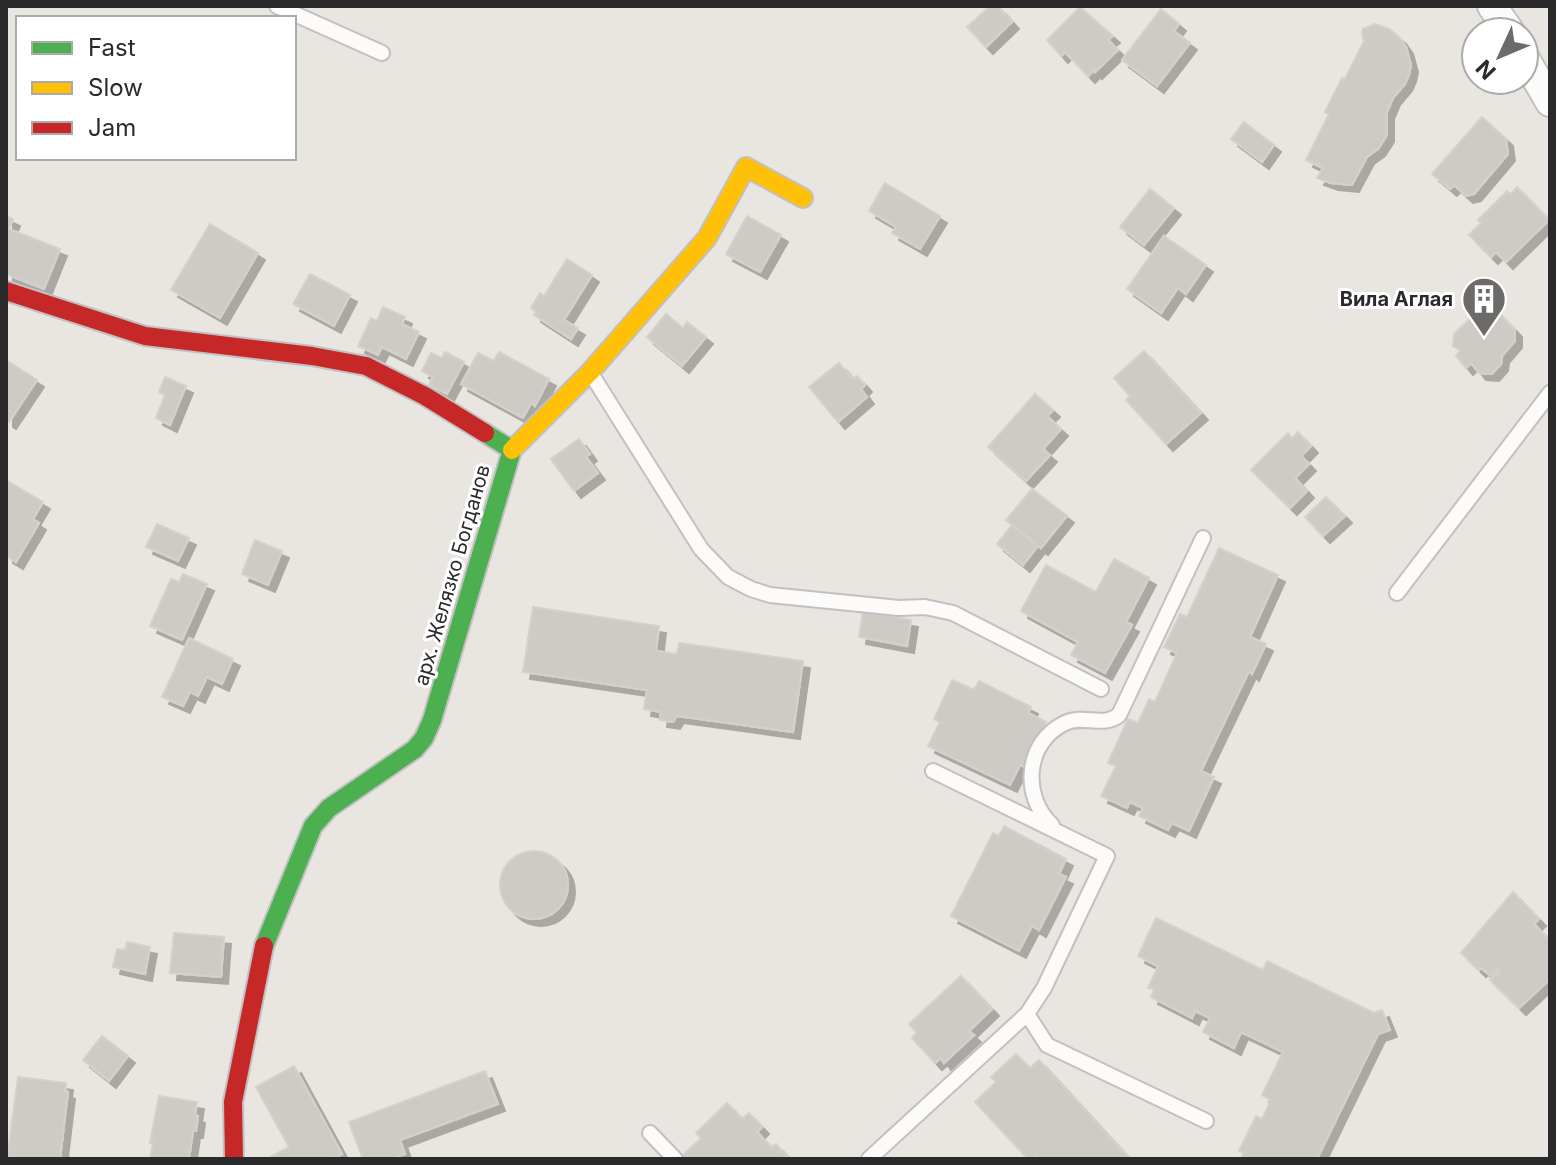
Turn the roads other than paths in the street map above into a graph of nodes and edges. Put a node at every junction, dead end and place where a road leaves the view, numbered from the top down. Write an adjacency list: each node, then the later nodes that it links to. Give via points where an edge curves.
1 (277, 6): 2 (lane)
2 (382, 53)
3 (803, 198): 5 (street, via 746,167 707,238)
4 (6, 291): 7 (street, арх. Желязко Богданов, via 145,336 366,366)
5 (590, 372): 7 (street); 10 (lane, via 701,549 728,577 770,595 953,613)
6 (1550, 393): 9 (lane)
7 (512, 450): 16 (street, арх. Желязко Богданов, via 424,738 329,808 313,826 264,945 233,1102)
8 (1203, 538): 12 (lane, via 1119,715 1103,722 1079,718 1064,723 1040,746 1030,778 1033,795)
9 (1397, 593)
10 (1101, 689)
11 (933, 771): 12 (lane)
12 (1058, 831): 13 (lane, via 1107,856)
13 (1027, 1014): 14 (lane, via 1047,1045); 18 (lane)
14 (1206, 1121)
15 (650, 1133): 17 (lane)
16 (234, 1159)
17 (675, 1159)
18 (869, 1159)

